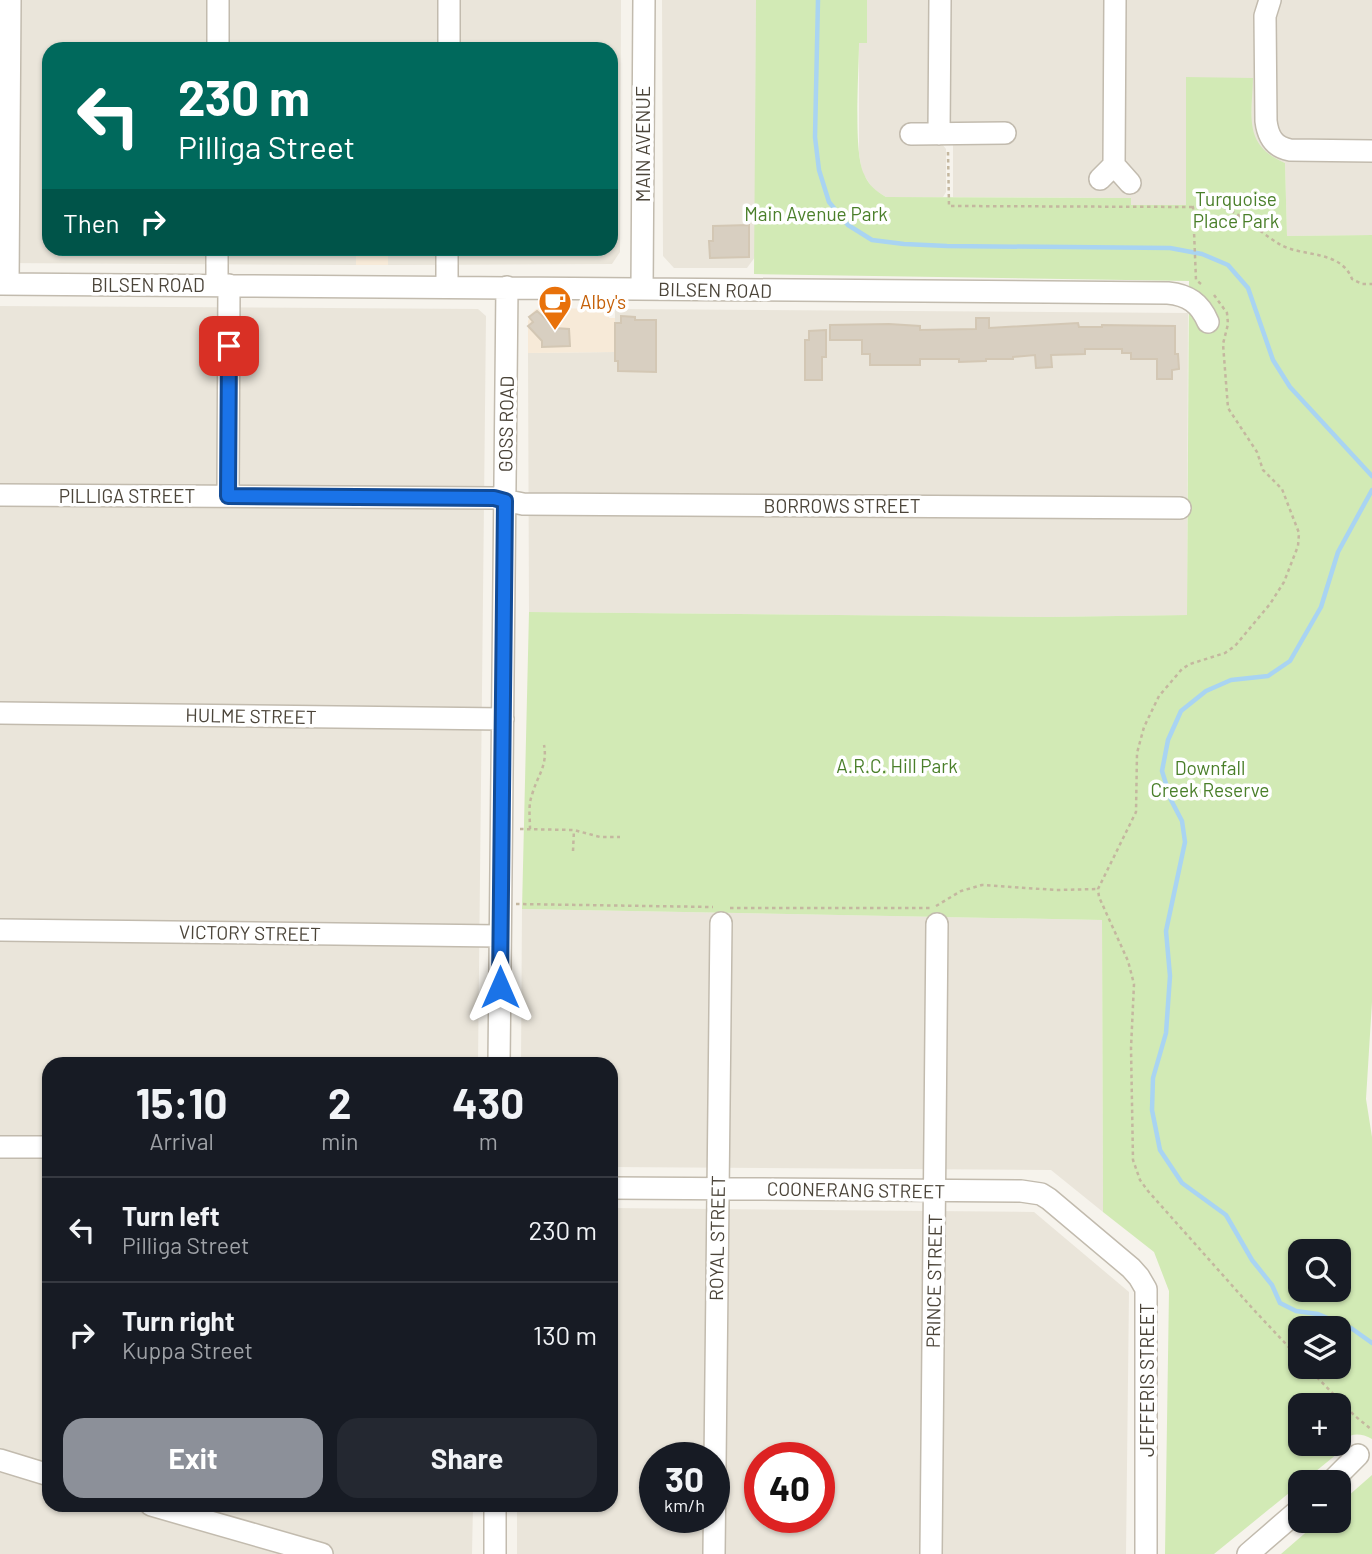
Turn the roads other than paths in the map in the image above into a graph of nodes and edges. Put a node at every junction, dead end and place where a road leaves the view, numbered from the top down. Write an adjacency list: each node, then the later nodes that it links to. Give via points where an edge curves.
1 (10, 0): 17 (street)
2 (218, 0): 8 (street)
3 (449, 0): 9 (street)
4 (644, 0): 21 (street, MAIN AVENUE)
5 (940, 0): 12 (street)
6 (1115, 0): 14 (street, via 1107,172)
7 (1270, 0): 13 (street, via 1265,16 1270,138 1290,150)
8 (218, 42)
9 (449, 42)
10 (1005, 133): 12 (street)
11 (911, 134): 12 (street)
12 (939, 134)
13 (1372, 151)
14 (1130, 183)
15 (218, 256): 18 (street)
16 (447, 256): 19 (street)
17 (4, 284): 18 (street, BILSEN ROAD)
18 (223, 285): 19 (street, BILSEN ROAD); 24 (street)
19 (447, 287): 20 (street, BILSEN ROAD)
20 (507, 287): 21 (street, BILSEN ROAD); 25 (street, GOSS ROAD)
21 (642, 289): 22 (street, BILSEN ROAD, via 1168,293 1199,306)
22 (1208, 322)
23 (0, 495): 24 (street, PILLIGA STREET)
24 (228, 496): 25 (street, PILLIGA STREET)
25 (505, 501): 26 (street, BORROWS STREET); 28 (street, GOSS ROAD)
26 (1180, 508)
27 (0, 713): 28 (street, HULME STREET)
28 (503, 719): 32 (street, GOSS ROAD)
29 (721, 923): 37 (street, ROYAL STREET)
30 (937, 924): 38 (street, PRINCE STREET)
31 (0, 930): 32 (street, VICTORY STREET)
32 (500, 936): 33 (street, GOSS ROAD)
33 (499, 1057)
34 (0, 1147): 35 (street)
35 (42, 1147)
36 (618, 1188): 37 (street, COONERANG STREET)
37 (718, 1189): 38 (street, COONERANG STREET); 49 (street, ROYAL STREET)
38 (935, 1190): 39 (street, COONERANG STREET, via 1041,1194); 50 (street, PRINCE STREET)
39 (1087, 1231): 51 (street, JEFFERIS STREET, via 1139,1277 1147,1296)
40 (1358, 1455): 42 (street)
41 (0, 1460): 43 (street)
42 (1343, 1470)
43 (42, 1473)
44 (175, 1512): 47 (street)
45 (495, 1512): 48 (street)
46 (1288, 1519): 52 (street)
47 (322, 1554)
48 (495, 1554)
49 (714, 1554)
50 (931, 1554)
51 (1146, 1554)
52 (1248, 1554)

